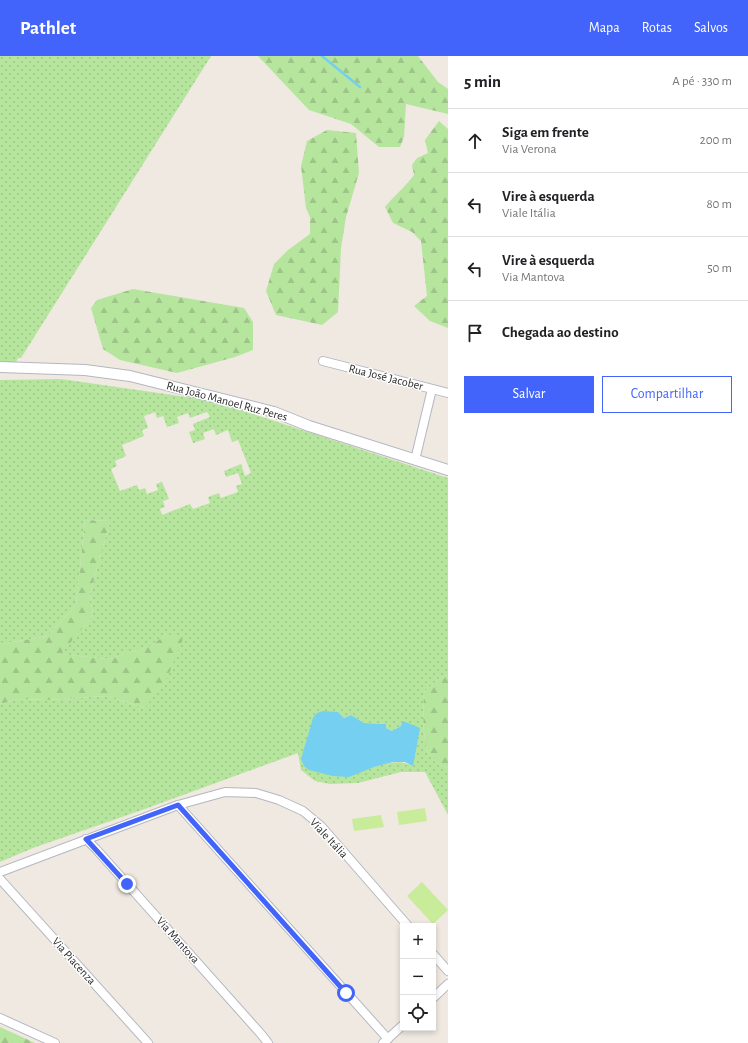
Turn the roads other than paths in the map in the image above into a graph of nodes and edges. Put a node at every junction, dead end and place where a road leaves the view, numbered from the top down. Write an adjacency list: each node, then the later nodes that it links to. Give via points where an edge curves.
1 (323, 361): 3 (street, Rua José Jacober)
2 (0, 368): 5 (street, Rua João Manoel Ruz Peres, via 85,370 130,376 274,412)
3 (432, 389): 4 (street, Rua José Jacober); 5 (street)
4 (448, 393)
5 (415, 460): 6 (street, Rua João Manoel Ruz Peres)
6 (448, 470)
7 (178, 805): 8 (street, Viale Itália); 11 (street, Viale Itália, via 225,792 256,793 303,811 321,826); 18 (street)
8 (86, 839): 9 (street, Viale Itália); 21 (street, Via Mantova)
9 (0, 872)
10 (0, 879): 20 (street, Via Piacenza)
11 (405, 923)
12 (436, 957): 13 (street)
13 (448, 971)
14 (448, 984): 15 (street)
15 (436, 995)
16 (0, 1018): 19 (street)
17 (400, 1028): 18 (street)
18 (385, 1041)
19 (55, 1043)
20 (148, 1043)
21 (268, 1043)

